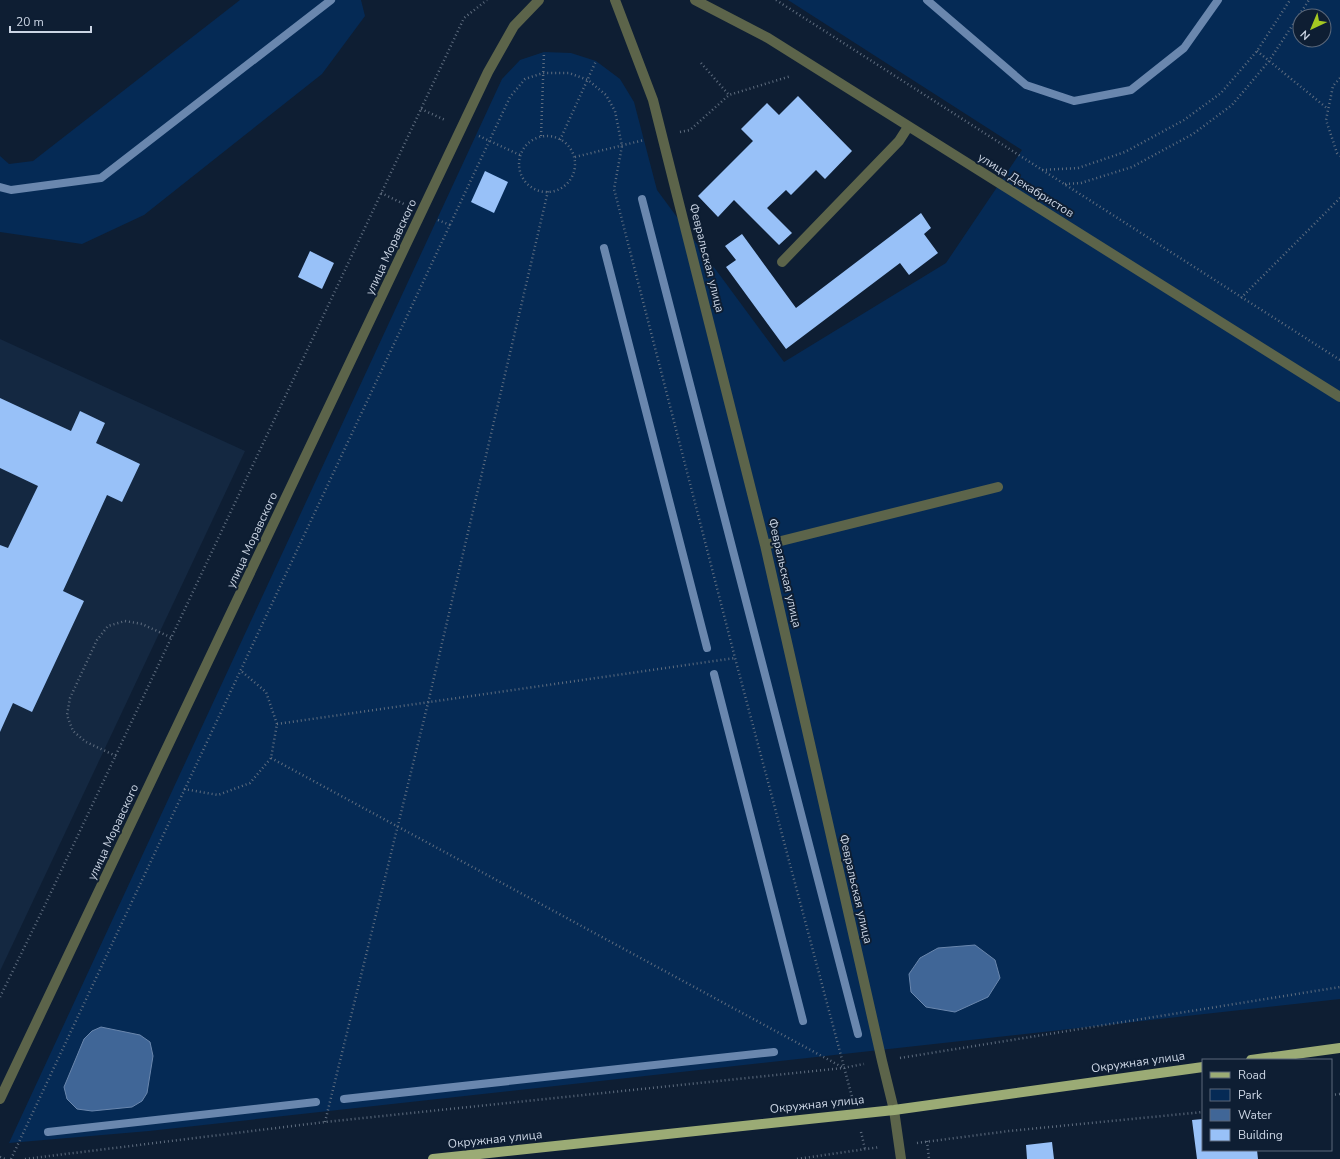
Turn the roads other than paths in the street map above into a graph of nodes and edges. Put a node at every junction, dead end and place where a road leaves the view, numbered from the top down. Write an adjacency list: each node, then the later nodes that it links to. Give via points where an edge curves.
1 (540, 0): 12 (street, улица Моравского, via 514,26 488,72)
2 (615, 0): 8 (street, Февральская улица, via 653,100)
3 (695, 0): 4 (street, улица Декабристов, via 768,38)
4 (908, 127): 5 (street, via 899,141); 6 (street, улица Декабристов)
5 (782, 262)
6 (1340, 397)
7 (998, 487): 8 (street)
8 (765, 545): 13 (street, Февральская улица)
9 (1340, 1048): 10 (main road)
10 (1258, 1059)
11 (1202, 1066): 13 (main road, Окружная улица)
12 (0, 1098)
13 (894, 1110): 14 (main road, Окружная улица); 15 (street, Февральская улица)
14 (433, 1159)
15 (901, 1159)

